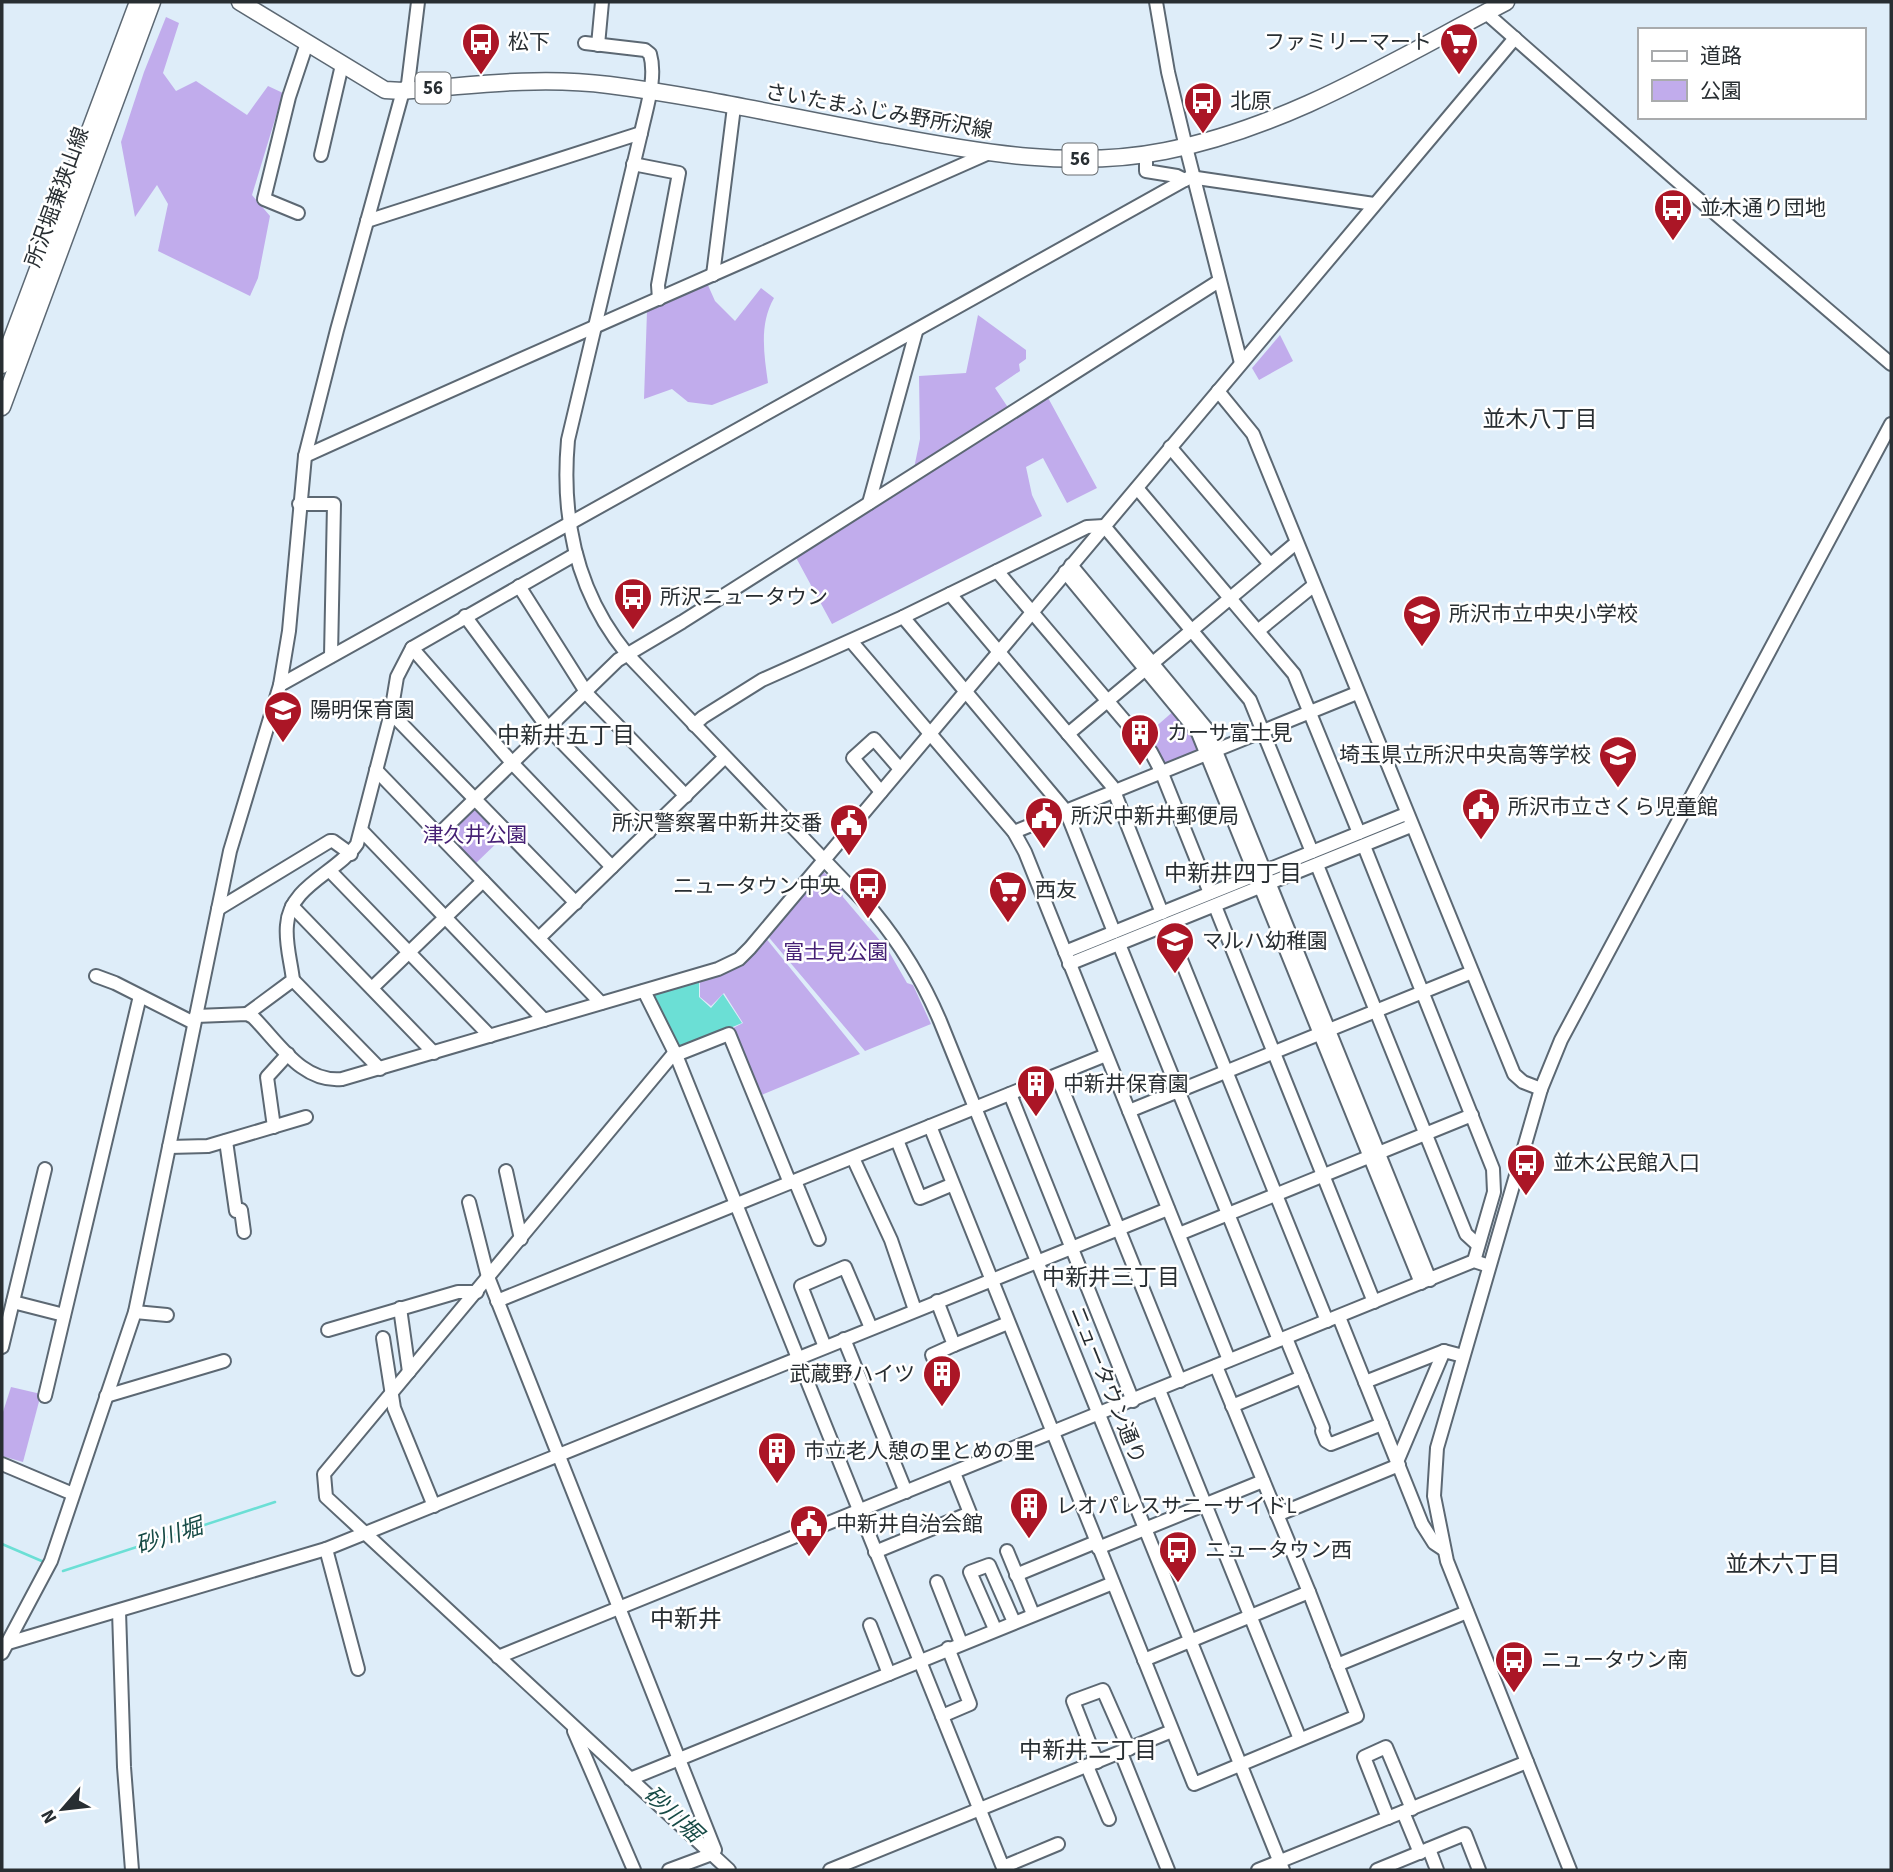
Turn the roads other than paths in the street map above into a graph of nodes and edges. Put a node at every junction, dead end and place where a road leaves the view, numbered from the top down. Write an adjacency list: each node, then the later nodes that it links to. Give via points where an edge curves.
1 (138, 2): 32 (main road, 所沢堀兼狭山線)
2 (152, 2): 34 (main road, 所沢堀兼狭山線)
3 (240, 2): 10 (main road, さいたまふじみ野所沢線 / 56)
4 (418, 2): 12 (street, via 408,84)
5 (602, 2): 13 (street, ニュータウン通り, via 592,44 650,54)
6 (1156, 2): 16 (street)
7 (1506, 2): 8 (main road, さいたまふじみ野所沢線 / 56)
8 (1485, 12): 9 (street); 16 (main road, さいたまふじみ野所沢線 / 56, via 1290,114)
9 (1515, 38): 22 (street); 31 (street)
10 (307, 43): 11 (main road, さいたまふじみ野所沢線 / 56); 23 (street, via 264,199)
11 (342, 65): 12 (main road, さいたまふじみ野所沢線 / 56, via 378,87); 18 (street)
12 (403, 91): 13 (main road, さいたまふじみ野所沢線 / 56, via 523,80); 24 (street)
13 (649, 91): 14 (main road, さいたまふじみ野所沢線 / 56); 15 (street, ニュータウン通り)
14 (734, 107): 17 (main road, さいたまふじみ野所沢線 / 56); 25 (street)
15 (641, 133): 20 (street, ニュータウン通り); 24 (street)
16 (1186, 147): 19 (main road, さいたまふじみ野所沢線 / 56); 21 (street)
17 (989, 153): 19 (main road, さいたまふじみ野所沢線 / 56, via 1071,159); 25 (street)
18 (321, 155)
19 (1146, 155): 21 (street, via 1146,171)
20 (634, 164): 27 (street, via 679,173); 28 (street, ニュータウン通り)
21 (1189, 179): 22 (street); 26 (street); 29 (street)
22 (1374, 204): 30 (street)
23 (298, 213)
24 (367, 221): 37 (street)
25 (713, 275): 27 (street)
26 (1219, 281): 30 (street); 39 (street)
27 (659, 299): 28 (street)
28 (594, 325): 37 (street); 41 (street, ニュータウン通り, via 568,440)
29 (916, 332): 39 (street); 41 (street)
30 (1241, 363): 33 (street)
31 (1891, 364)
32 (2, 365)
33 (1219, 391): 36 (street); 43 (street, via 1253,434)
34 (2, 407)
35 (1891, 424): 134 (street, via 1600,964 1560,1040)
36 (1170, 447): 38 (street); 45 (street)
37 (305, 456): 40 (street)
38 (1137, 488): 42 (street); 51 (street)
39 (869, 503): 60 (street)
40 (299, 504): 61 (street, via 334,505); 63 (street)
41 (568, 523): 44 (street, ニュータウン通り); 61 (street)
42 (1104, 526): 46 (street); 47 (street, via 1087,527); 55 (street)
43 (1296, 543): 45 (street); 49 (street)
44 (576, 554): 48 (street); 60 (street, ニュータウン通り, via 596,606)
45 (1269, 564): 51 (street)
46 (1068, 568): 52 (street); 62 (street)
47 (998, 571): 50 (street); 52 (street)
48 (519, 586): 53 (street); 64 (street)
49 (1313, 586): 56 (street); 66 (street)
50 (950, 594): 54 (street); 59 (street)
51 (1230, 597): 55 (street); 56 (street)
52 (1031, 611): 59 (street); 67 (street)
53 (465, 616): 58 (street); 71 (street)
54 (902, 617): 57 (street); 65 (street)
55 (1192, 629): 62 (street); 72 (street, via 1250,700)
56 (1259, 630): 68 (street, via 1294,674)
57 (851, 641): 70 (street, via 762,680); 73 (street)
58 (412, 648): 69 (street, via 397,677); 77 (street)
59 (999, 652): 65 (street); 74 (street)
60 (627, 654): 64 (street); 70 (street, ニュータウン通り)
61 (331, 656): 63 (street)
62 (1149, 665): 67 (street); 75 (street)
63 (280, 685): 105 (street, via 230,851)
64 (586, 691): 71 (street); 83 (street)
65 (965, 692): 73 (street); 85 (street)
66 (1357, 693): 68 (street); 86 (street)
67 (1107, 701): 74 (street); 80 (street, via 1151,752)
68 (1310, 712): 72 (street); 90 (street)
69 (391, 713): 79 (street); 84 (street)
70 (694, 725): 76 (street, ニュータウン通り)
71 (548, 728): 77 (street); 88 (street)
72 (1263, 731): 75 (street); 93 (street)
73 (930, 733): 78 (street); 89 (street)
74 (1068, 734): 81 (street)
75 (1211, 752): 80 (street); 99 (street)
76 (725, 758): 83 (street); 95 (street, ニュータウン通り)
77 (512, 763): 84 (street); 97 (street)
78 (901, 769): 82 (street); 82 (street, via 874,739 853,758)
79 (376, 770): 87 (street); 91 (street)
80 (1161, 771): 81 (street); 101 (street)
81 (1113, 791): 85 (street); 107 (street)
82 (881, 792): 95 (street)
83 (686, 796): 88 (street)
84 (475, 799): 91 (street); 102 (street)
85 (1066, 811): 89 (street); 108 (street)
86 (1409, 820): 90 (street); 92 (street); 112 (street)
87 (362, 831): 94 (street); 106 (street)
88 (649, 832): 97 (street)
89 (1014, 832): 111 (street)
90 (1359, 833): 93 (street)
91 (439, 834): 100 (street)
92 (1364, 846): 96 (street); 117 (street)
93 (1312, 852): 99 (street)
94 (351, 854): 98 (street); 105 (street, via 330,841)
95 (825, 860): 116 (street, via 739,959); 137 (street, ニュータウン通り, via 874,912 908,958 936,1012)
96 (1317, 865): 99 (street); 120 (street)
97 (612, 867): 102 (street)
98 (330, 871): 103 (street); 110 (street)
99 (1263, 879): 101 (street); 104 (street); 124 (street)
100 (483, 881): 106 (street); 109 (street)
101 (1210, 893): 107 (street)
102 (576, 903): 109 (street)
103 (292, 906): 114 (street, via 286,923); 115 (street)
104 (1214, 906): 107 (street); 126 (street)
105 (218, 909): 122 (street)
106 (446, 917): 110 (street); 123 (street)
107 (1164, 919): 108 (street); 132 (street)
108 (1116, 938): 111 (street); 135 (street)
109 (539, 939): 119 (street)
110 (409, 952): 115 (street); 125 (street)
111 (1067, 958): 130 (street)
112 (1472, 972): 117 (street); 134 (street, via 1514,1074)
113 (96, 976): 118 (street)
114 (293, 980): 121 (street); 131 (street)
115 (372, 988): 127 (street)
116 (644, 991): 119 (street); 129 (street)
117 (1423, 992): 120 (street); 139 (street)
118 (140, 996): 122 (street); 180 (street)
119 (601, 1003): 123 (street)
120 (1376, 1011): 124 (street); 143 (street)
121 (247, 1014): 122 (street); 128 (street)
122 (195, 1020): 146 (street)
123 (544, 1020): 125 (street)
124 (1325, 1032): 126 (street); 147 (street)
125 (490, 1036): 127 (street)
126 (1273, 1052): 132 (street); 151 (street)
127 (435, 1053): 131 (street)
128 (288, 1054): 131 (street, via 304,1070 328,1079); 142 (street, via 267,1077)
129 (676, 1054): 152 (street, via 730,1034); 156 (street); 162 (street)
130 (1106, 1055): 133 (street); 138 (street)
131 (380, 1069)
132 (1226, 1072): 135 (street); 154 (street)
133 (1057, 1076): 136 (street); 159 (street)
134 (1541, 1089): 168 (street)
135 (1179, 1090): 138 (street); 158 (street)
136 (1010, 1094): 137 (street); 165 (street)
137 (975, 1108): 141 (street); 166 (street, ニュータウン通り)
138 (1129, 1111): 157 (street)
139 (1472, 1115): 143 (street); 164 (street, via 1495,1177)
140 (306, 1117): 142 (street)
141 (930, 1126): 144 (street); 153 (street)
142 (274, 1127): 145 (street)
143 (1425, 1135): 147 (street); 164 (street, via 1466,1234)
144 (897, 1140): 148 (street); 153 (street, via 920,1198)
145 (226, 1141): 146 (street); 160 (street, via 236,1211 241,1210)
146 (169, 1147): 179 (street)
147 (1374, 1156): 151 (street); 171 (street)
148 (853, 1158): 152 (street); 178 (street, via 891,1240)
149 (45, 1169): 175 (street)
150 (506, 1171): 162 (street)
151 (1323, 1177): 154 (street); 176 (street)
152 (793, 1182): 156 (street); 163 (street)
153 (951, 1185): 170 (street)
154 (1276, 1195): 158 (street); 182 (street)
155 (469, 1202): 169 (street)
156 (736, 1206): 173 (street); 194 (street)
157 (1168, 1209): 159 (street); 161 (street)
158 (1228, 1213): 161 (street); 188 (street)
159 (1119, 1228): 165 (street); 201 (street)
160 (244, 1232)
161 (1179, 1234): 195 (street)
162 (521, 1239): 169 (street)
163 (819, 1239)
164 (1478, 1245): 167 (street)
165 (1070, 1247): 166 (street); 207 (street)
166 (1037, 1261): 170 (street); 209 (street, ニュータウン通り)
167 (1474, 1261): 168 (street); 171 (street)
168 (1489, 1266): 193 (street)
169 (488, 1278): 172 (street); 173 (street)
170 (990, 1280): 174 (street); 183 (street)
171 (1425, 1282): 176 (street)
172 (477, 1292): 177 (street, via 458,1292); 198 (street)
173 (497, 1301): 212 (street)
174 (937, 1301): 178 (street); 189 (street)
175 (13, 1302): 180 (street); 190 (street)
176 (1374, 1302): 182 (street)
177 (400, 1308): 185 (street); 198 (street)
178 (915, 1310): 184 (street)
179 (135, 1311): 181 (street); 205 (street)
180 (64, 1315): 204 (street)
181 (167, 1315)
182 (1333, 1319): 188 (street); 202 (street)
183 (1008, 1323): 189 (street); 211 (street)
184 (871, 1328): 187 (street); 191 (street, via 845,1268 801,1286)
185 (328, 1330)
186 (383, 1338): 206 (street)
187 (844, 1339): 191 (street); 217 (street)
188 (1282, 1339): 195 (street); 200 (street)
189 (954, 1345): 199 (street, via 932,1355)
190 (2, 1347)
191 (825, 1347): 194 (street)
192 (1444, 1351): 193 (street); 202 (street); 214 (street)
193 (1463, 1356): 227 (street, via 1435,1465 1434,1496)
194 (798, 1358): 212 (street); 221 (street)
195 (1229, 1360): 197 (street)
196 (224, 1361): 205 (street)
197 (1216, 1366): 201 (street); 208 (street)
198 (409, 1373): 206 (street)
199 (941, 1376)
200 (1302, 1377): 208 (street); 210 (street, via 1325,1441 1331,1444)
201 (1180, 1381): 203 (street)
202 (1365, 1382): 210 (street)
203 (1159, 1390): 207 (street); 219 (street)
204 (45, 1396)
205 (106, 1396): 218 (street)
206 (390, 1396): 220 (street); 224 (street, via 324,1474 326,1497)
207 (1133, 1401): 209 (street)
208 (1232, 1406): 216 (street)
209 (1099, 1413): 211 (street); 223 (street, ニュータウン通り)
210 (1382, 1423): 214 (street)
211 (1051, 1432): 215 (street); 225 (street)
212 (558, 1455): 220 (street); 234 (street)
213 (2, 1464): 218 (street)
214 (1398, 1464): 222 (street); 227 (street, via 1422,1524)
215 (954, 1473): 217 (street); 229 (street, via 970,1513)
216 (1263, 1481): 219 (street); 222 (street)
217 (906, 1492): 221 (street)
218 (73, 1494): 244 (street, via 51,1561)
219 (1206, 1503): 223 (street); 238 (street)
220 (434, 1506): 224 (street)
221 (859, 1512): 229 (street); 234 (street)
222 (1277, 1515): 233 (street)
223 (1146, 1528): 225 (street); 242 (street, ニュータウン通り)
224 (365, 1534): 226 (street); 246 (street)
225 (1097, 1545): 230 (street); 232 (street)
226 (326, 1549): 235 (street); 250 (street)
227 (1443, 1549): 236 (street)
228 (1007, 1551): 230 (street)
229 (875, 1552): 247 (street)
230 (1016, 1575): 237 (street)
231 (937, 1582): 243 (street)
232 (1112, 1583): 237 (street); 248 (street)
233 (1309, 1592): 238 (street); 249 (street)
234 (619, 1608): 246 (street); 257 (street)
235 (119, 1611): 244 (street); 272 (street)
236 (1467, 1612): 249 (street); 258 (street)
237 (1033, 1614): 239 (street)
238 (1250, 1615): 242 (street); 255 (street)
239 (1014, 1622): 241 (street); 241 (street, via 989,1565 970,1572)
240 (870, 1625): 251 (street)
241 (995, 1629): 243 (street)
242 (1191, 1640): 248 (street); 260 (street, ニュータウン通り)
243 (961, 1643): 245 (street)
244 (5, 1648)
245 (948, 1648): 247 (street); 252 (street, via 970,1704)
246 (498, 1657): 253 (street)
247 (920, 1660): 251 (street); 252 (street)
248 (1144, 1660): 254 (street)
249 (1337, 1665): 255 (street, via 1357,1716)
250 (358, 1669)
251 (889, 1674): 257 (street)
252 (942, 1716): 262 (street)
253 (570, 1724): 261 (street); 273 (street)
254 (1172, 1731): 256 (street); 260 (street, via 1194,1784)
255 (1300, 1740): 260 (street)
256 (1125, 1751): 259 (street); 259 (street, via 1103,1690 1073,1702); 277 (street)
257 (679, 1757): 261 (street); 268 (street, via 715,1850)
258 (1527, 1762): 263 (street); 281 (street)
259 (1092, 1764): 262 (street); 265 (street)
260 (1241, 1764): 269 (street, ニュータウン通り)
261 (630, 1779): 268 (street)
262 (979, 1810): 270 (street); 276 (street)
263 (1407, 1810): 264 (street); 264 (street, via 1386,1747 1364,1757); 267 (street)
264 (1388, 1818): 269 (street)
265 (1109, 1819)
266 (1058, 1844): 270 (street)
267 (1424, 1851): 271 (street); 279 (street); 280 (street, via 1465,1834)
268 (712, 1854): 274 (street); 275 (street)
269 (1281, 1866): 278 (street)
270 (1003, 1868)
271 (1386, 1869)
272 (132, 1870)
273 (634, 1870)
274 (668, 1870)
275 (729, 1870)
276 (830, 1870)
277 (1168, 1870)
278 (1258, 1870)
279 (1437, 1870)
280 (1479, 1870)
281 (1570, 1870)

